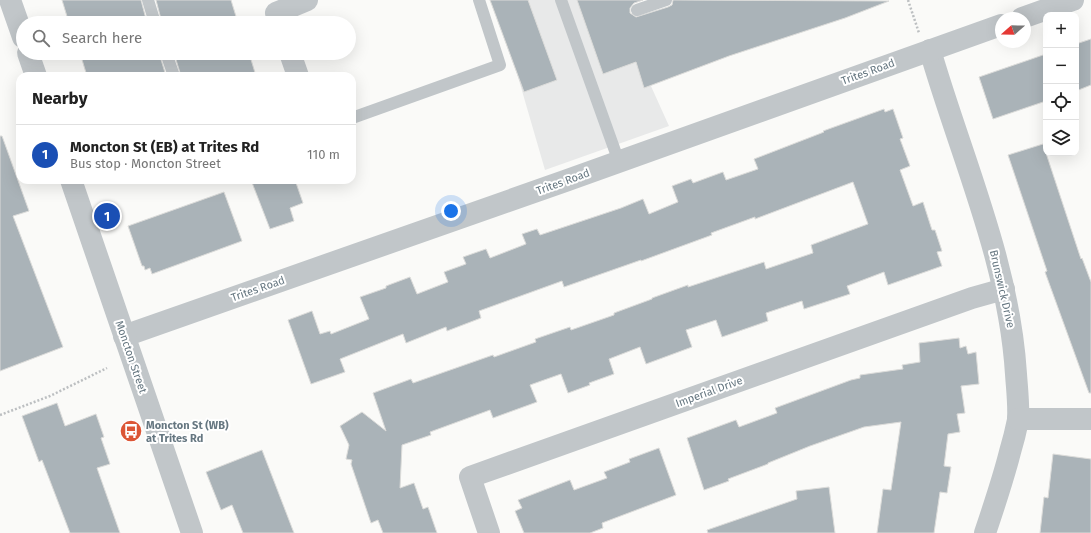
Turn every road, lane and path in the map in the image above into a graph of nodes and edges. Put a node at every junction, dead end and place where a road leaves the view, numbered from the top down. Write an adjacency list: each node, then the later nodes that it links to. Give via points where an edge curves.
1 (10, 0): 13 (street)
2 (148, 0): 12 (lane)
3 (307, 0): 10 (street)
4 (479, 0): 22 (lane, via 500,64)
5 (561, 0): 23 (lane)
6 (666, 0): 9 (lane)
7 (908, 0): 15 (path)
8 (1073, 0): 11 (street)
9 (637, 10)
10 (275, 12)
11 (1031, 15)
12 (153, 16)
13 (16, 17)
14 (995, 27): 15 (street, Trites Road)
15 (927, 51): 23 (street, Trites Road); 27 (street, Brunswick Drive, via 977,194)
16 (30, 60): 19 (street)
17 (168, 60): 20 (lane)
18 (292, 60): 21 (street)
19 (35, 72)
20 (173, 72)
21 (297, 72)
22 (356, 117)
23 (619, 162): 28 (street, Trites Road)
24 (73, 184): 28 (street, Moncton Street)
25 (114, 214): 26 (path)
26 (107, 216)
27 (1004, 289): 31 (street, Brunswick Drive, via 1014,351); 34 (street, Imperial Drive, via 972,298 470,477)
28 (124, 336): 33 (street, Moncton Street)
29 (107, 368): 30 (path, via 50,396)
30 (0, 415)
31 (1018, 419): 32 (street); 35 (street, Brunswick Drive, via 1002,484)
32 (1091, 419)
33 (192, 533)
34 (489, 533)
35 (985, 533)

